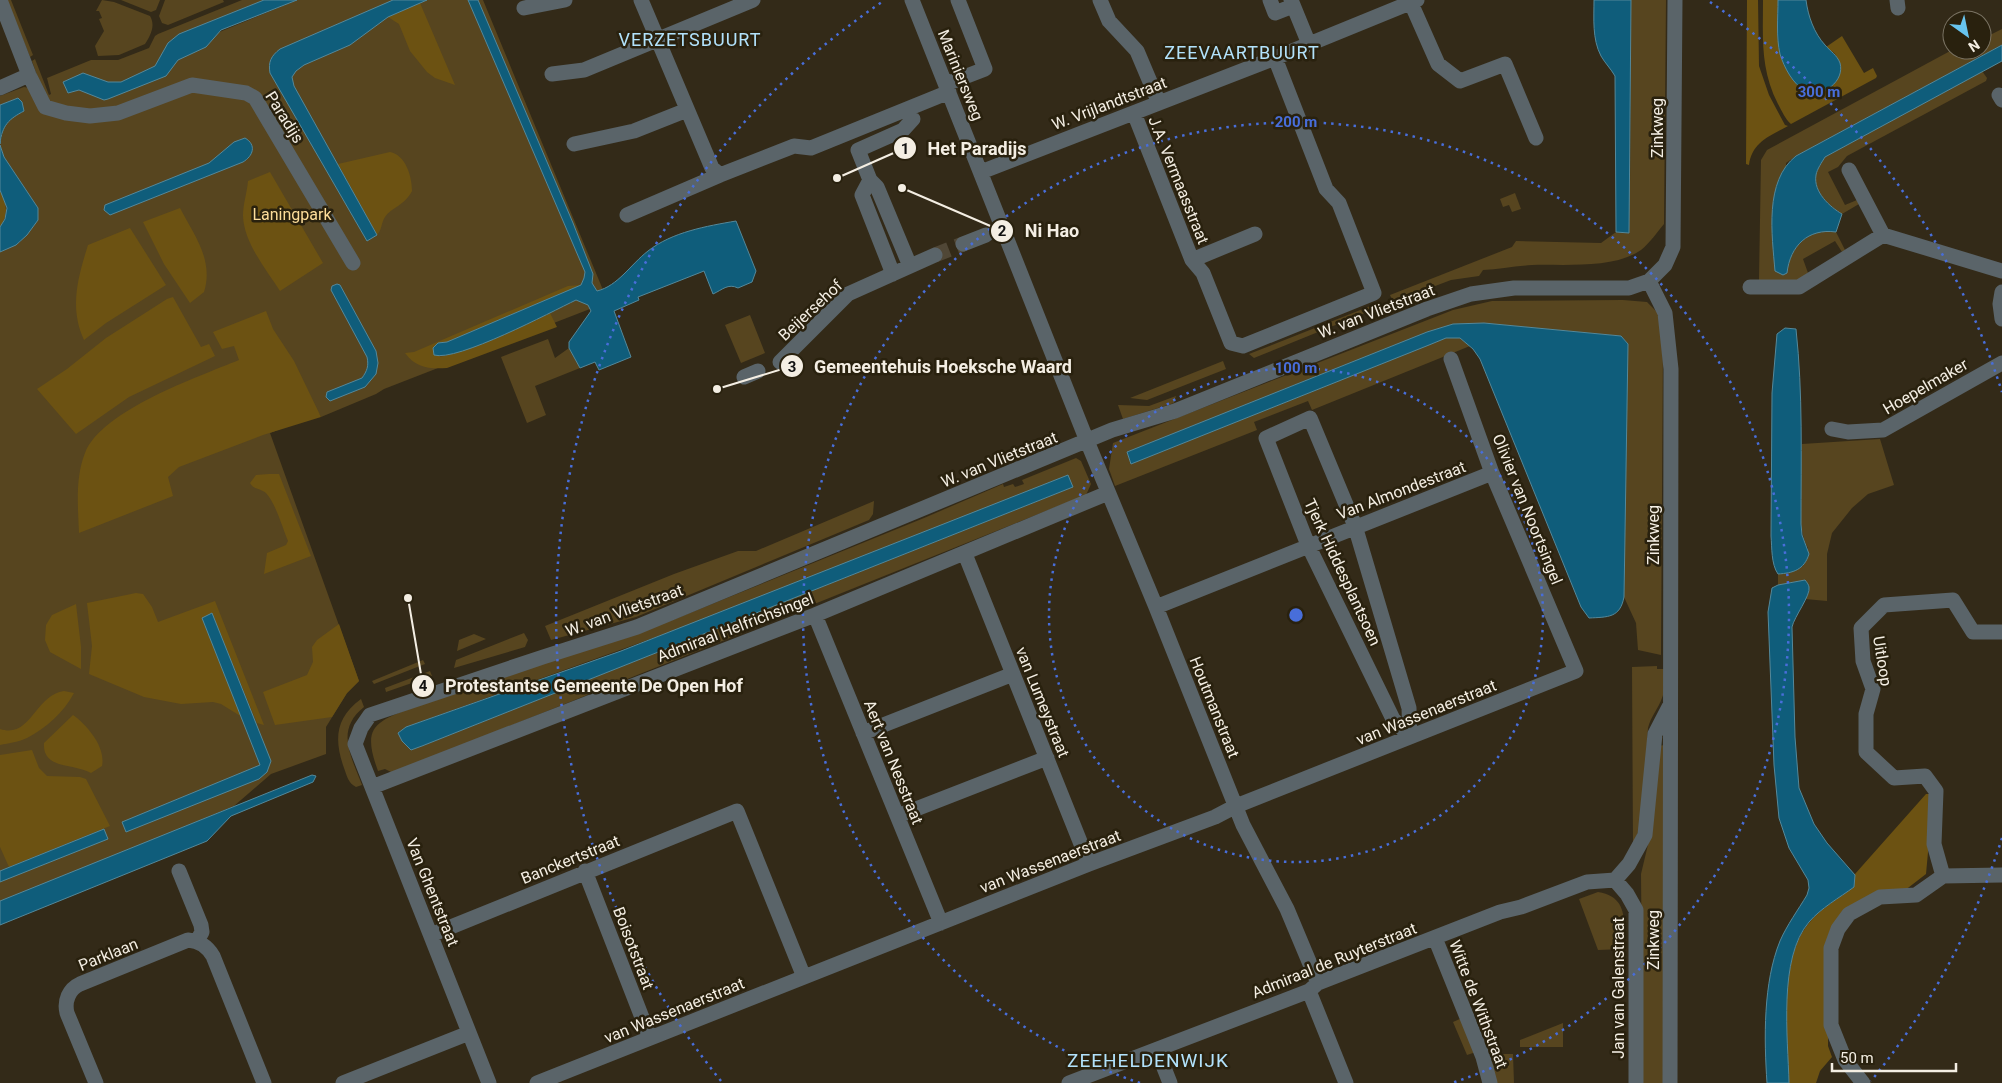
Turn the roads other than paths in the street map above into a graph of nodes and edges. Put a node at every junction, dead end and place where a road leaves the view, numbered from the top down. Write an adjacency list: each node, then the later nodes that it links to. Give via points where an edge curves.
1 (0, 0): 17 (street)
2 (565, 0): 12 (street)
3 (641, 0): 13 (street)
4 (753, 0): 13 (street)
5 (912, 0): 19 (street, Mariniersweg)
6 (958, 0): 19 (street, via 985,69)
7 (1100, 0): 20 (street, via 1109,21 1137,51)
8 (1270, 0): 11 (street, via 1275,13)
9 (1675, 0): 41 (street, Zinkweg, via 1673,247 1665,265)
10 (1414, 1): 14 (street, W. Vrijlandtstraat); 24 (street, via 1438,64 1460,81 1505,64)
11 (1292, 3): 14 (street)
12 (524, 8)
13 (658, 40): 16 (street, via 584,70); 21 (street)
14 (1309, 44): 15 (street, W. Vrijlandtstraat)
15 (1275, 58): 20 (street, W. Vrijlandtstraat); 45 (street, W. van Vlietstraat, via 1326,189 1339,203 1374,293 1243,346)
16 (552, 74)
17 (29, 75): 18 (street); 37 (street, Paradijs, via 45,107 90,116 118,113 192,85 246,93 255,98)
18 (0, 88)
19 (947, 88): 27 (street, Mariniersweg); 28 (street, via 811,148 794,146)
20 (1159, 103): 22 (street, W. Vrijlandtstraat)
21 (687, 110): 25 (street, via 634,131); 28 (street, via 712,168)
22 (1134, 113): 27 (street, W. Vrijlandtstraat); 36 (street, J.A. Vermaasstraat)
23 (913, 119): 29 (street, via 903,130 858,150)
24 (1536, 138)
25 (574, 144)
26 (1849, 170): 33 (street)
27 (981, 172): 50 (street, Mariniersweg)
28 (720, 175): 30 (street)
29 (870, 180): 38 (street, via 877,187); 40 (street, via 862,195)
30 (626, 215)
31 (1255, 234): 36 (street, J.A. Vermaasstraat)
32 (986, 235): 34 (street)
33 (1883, 235): 39 (street); 42 (street, via 1799,287)
34 (963, 244)
35 (935, 255): 38 (street, Beijersehof)
36 (1192, 260): 45 (street, J.A. Vermaasstraat, via 1203,273)
37 (353, 263)
38 (910, 266): 40 (street, Beijersehof)
39 (2002, 271)
40 (893, 274): 47 (street, Beijersehof, via 848,294)
41 (1649, 281): 50 (street, W. van Vlietstraat, via 1630,288 1514,288 1471,294 1175,411); 61 (street, Zinkweg, via 1665,313 1671,369)
42 (1750, 287)
43 (2002, 292): 44 (street)
44 (2002, 319)
45 (1231, 344)
46 (1450, 359): 51 (street, Olivier van Noortsingel)
47 (780, 362)
48 (2002, 363): 49 (street, Hoepelmaker, via 1883,430)
49 (1832, 430)
50 (1086, 441): 52 (street, Houtmanstraat); 62 (street, W. van Vlietstraat, via 637,627)
51 (1492, 473): 53 (street, Van Almondestraat); 59 (street, Olivier van Noortsingel)
52 (1108, 493): 55 (street, Admiraal Helfrichsingel); 56 (street, Houtmanstraat)
53 (1355, 526): 54 (street, Van Almondestraat); 54 (street, Tjerk Hiddesplantsoen, via 1310,418 1266,438); 64 (street, Tjerk Hiddesplantsoen, via 1410,708)
54 (1308, 545): 56 (street, Van Almondestraat); 64 (street, Tjerk Hiddesplantsoen, via 1393,719)
55 (965, 554): 57 (street, Admiraal Helfrichsingel); 60 (street, van Lumeystraat)
56 (1156, 607): 67 (street, Houtmanstraat)
57 (815, 615): 63 (street, Aert van Nesstraat); 66 (street, Admiraal Helfrichsingel)
58 (2002, 632): 73 (street, Uitloop, via 1972,632 1953,600 1884,605 1861,628 1863,661 1873,689 1866,714 1866,752 1894,778 1925,776 1936,790 1934,844)
59 (1576, 671): 64 (street, van Wassenaerstraat)
60 (1013, 674): 63 (street); 65 (street, van Lumeystraat)
61 (1671, 704): 74 (street, via 1655,734 1645,835 1629,864); 95 (street, Zinkweg)
62 (370, 716): 66 (street, Van Ghentstraat, via 355,744)
63 (863, 732): 68 (street, Aert van Nesstraat)
64 (1410, 737): 67 (street, van Wassenaerstraat)
65 (1046, 758): 68 (street); 69 (street, van Lumeystraat)
66 (372, 787): 76 (street, Van Ghentstraat)
67 (1236, 806): 69 (street, van Wassenaerstraat, via 1215,817); 80 (street, Houtmanstraat, via 1287,908)
68 (898, 816): 75 (street, Aert van Nesstraat)
69 (1089, 864): 75 (street, van Wassenaerstraat)
70 (179, 871): 78 (street, via 201,925 202,932)
71 (585, 871): 76 (street, Banckertstraat); 79 (street, Banckertstraat, via 737,811); 82 (street, Boisotstraat)
72 (2002, 874): 73 (street)
73 (1943, 876): 96 (street, via 1916,895 1880,897 1849,914 1833,940 1831,1026 1845,1060)
74 (1614, 880): 77 (street, Admiraal de Ruyterstraat, via 1587,882); 94 (street, Jan van Galenstraat, via 1636,910)
75 (942, 923): 79 (street, van Wassenaerstraat)
76 (431, 935): 81 (street, Van Ghentstraat)
77 (1435, 938): 80 (street, Admiraal de Ruyterstraat); 93 (street, Witte de Withstraat, via 1481,1052)
78 (196, 941): 85 (street, Parklaan, via 184,941 80,984 71,991 66,1000 67,1013); 86 (street, via 213,956)
79 (804, 977): 82 (street, van Wassenaerstraat)
80 (1314, 987): 83 (street, Admiraal de Ruyterstraat); 92 (street, Houtmanstraat)
81 (469, 1033): 84 (street); 88 (street, Van Ghentstraat)
82 (650, 1038): 89 (street, van Wassenaerstraat)
83 (1157, 1050): 90 (street, Admiraal de Ruyterstraat); 91 (street)
84 (359, 1080): 87 (street)
85 (96, 1083)
86 (264, 1083)
87 (343, 1083)
88 (489, 1083)
89 (537, 1083)
90 (1069, 1083)
91 (1170, 1083)
92 (1346, 1083)
93 (1490, 1083)
94 (1636, 1083)
95 (1670, 1083)
96 (1863, 1083)

